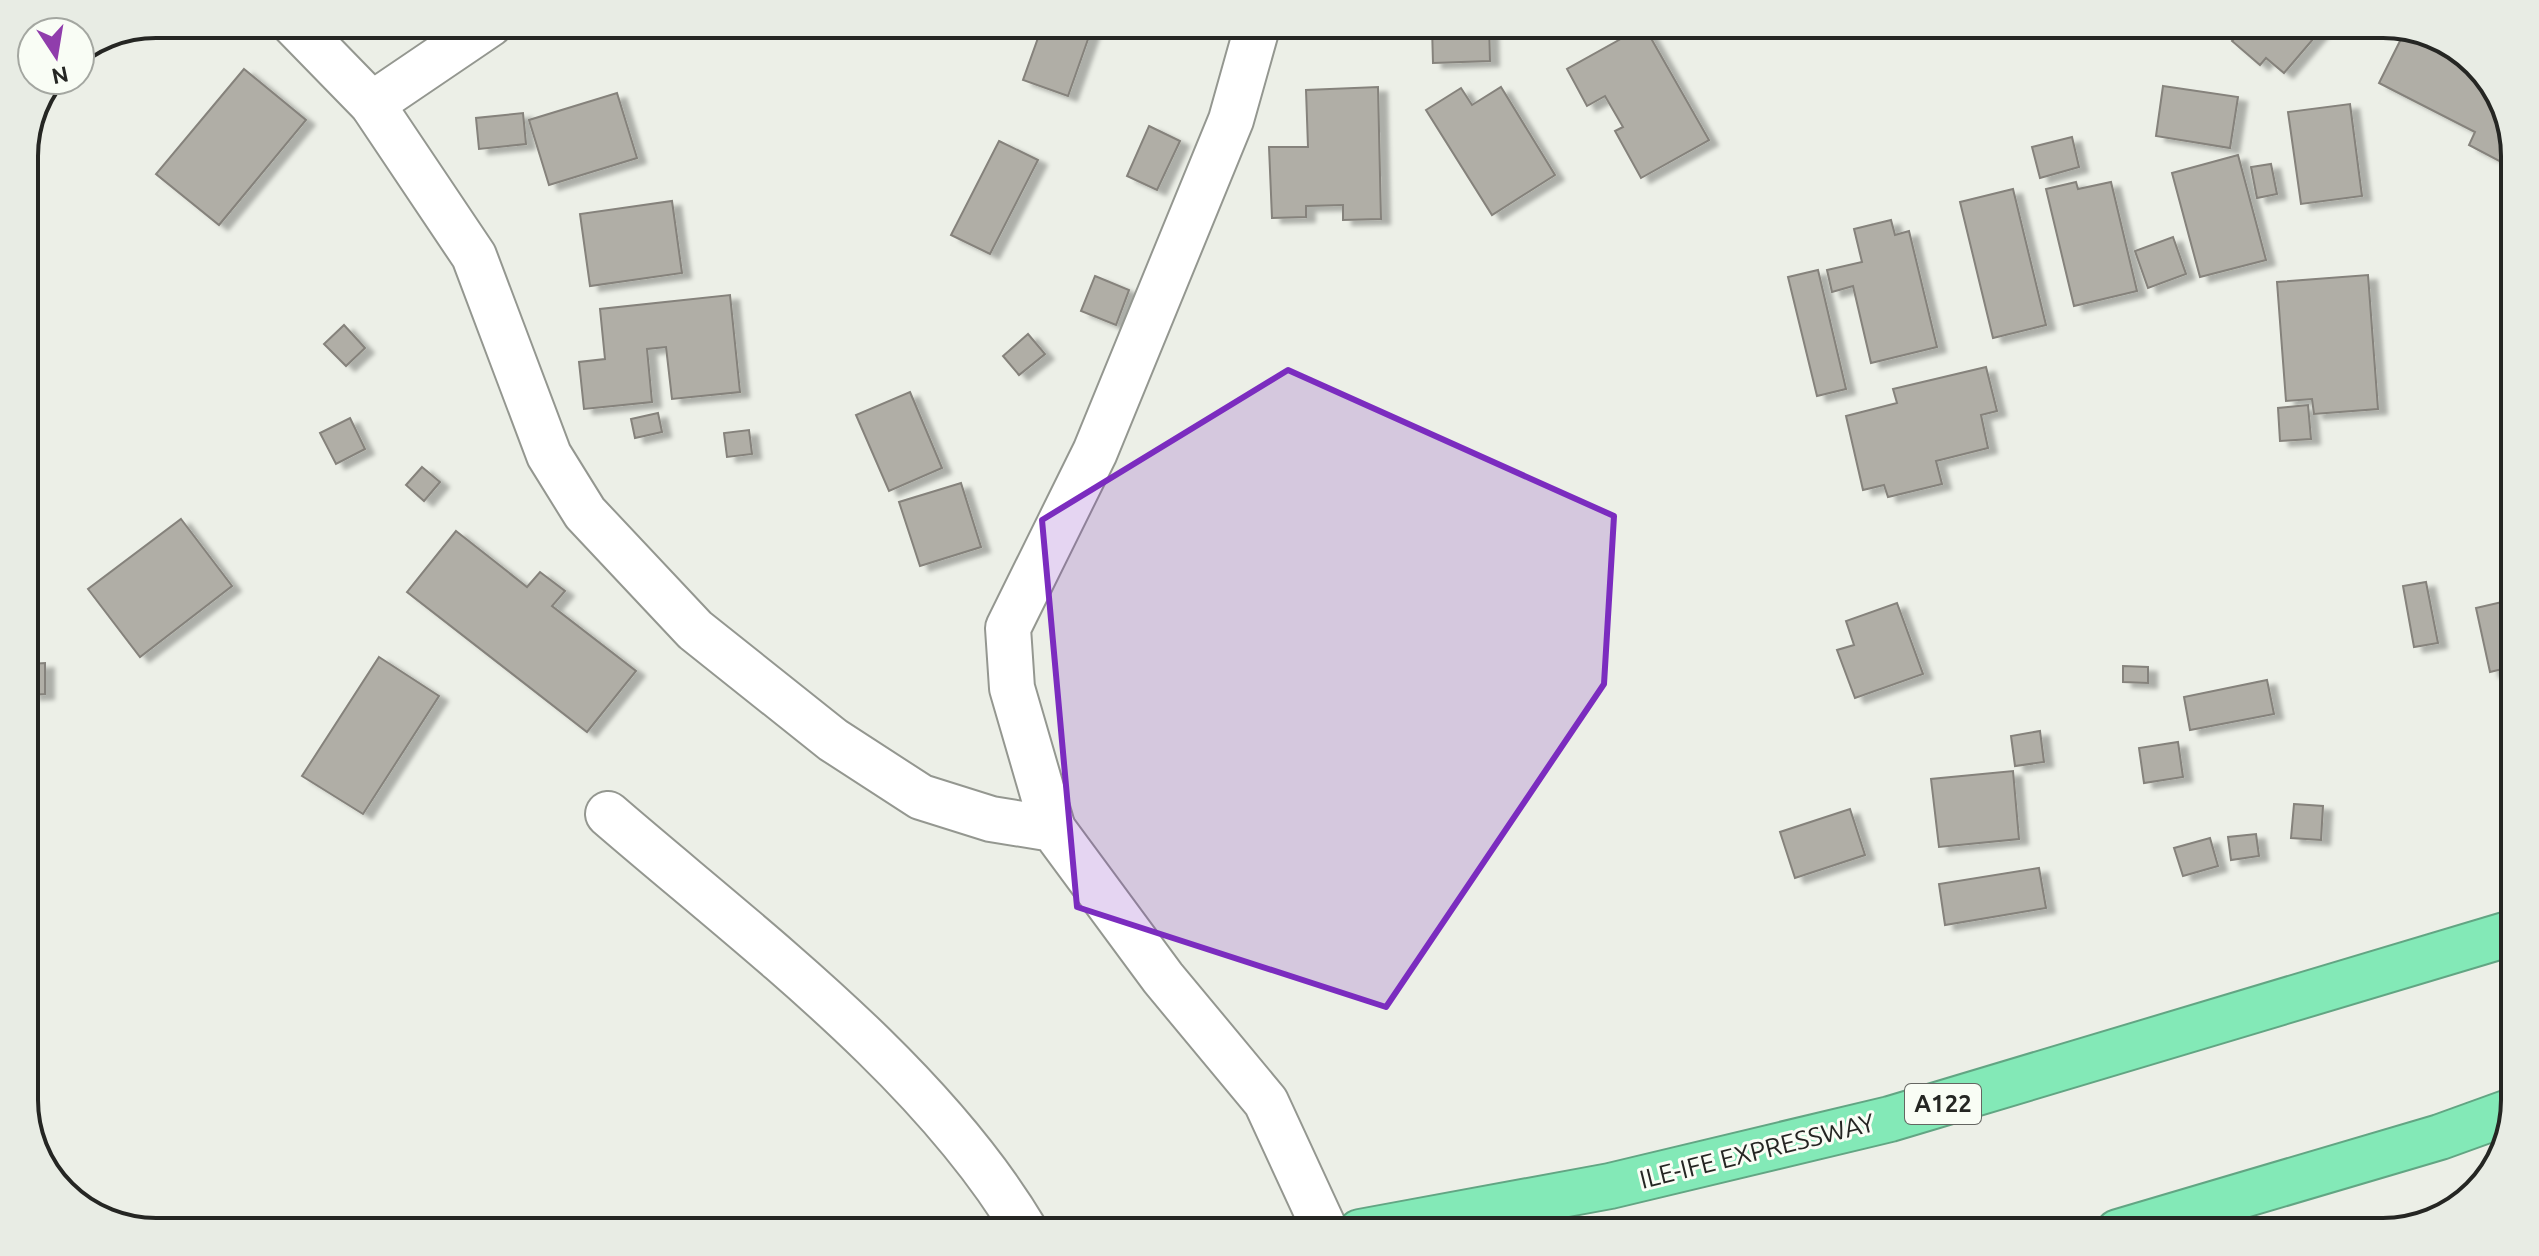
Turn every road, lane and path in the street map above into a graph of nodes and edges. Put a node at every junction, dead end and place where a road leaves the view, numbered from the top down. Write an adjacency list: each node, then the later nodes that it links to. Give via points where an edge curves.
1 (308, 38): 4 (street)
2 (469, 38): 4 (street)
3 (1254, 38): 6 (street, via 1231,120 1095,452 1008,628 1012,688)
4 (372, 104): 6 (street, via 474,256 549,455 585,513 695,630 833,740 921,797 991,819)
5 (608, 814): 9 (street, via 878,1049 1000,1188)
6 (1053, 829): 10 (street, via 1163,978 1266,1102)
7 (2501, 936): 11 (highway, ILE-IFE EXPRESSWAY / A122, via 1890,1119 1610,1186)
8 (2500, 1115): 12 (highway)
9 (1018, 1218)
10 (1320, 1218)
11 (1436, 1218)
12 (2166, 1218)

